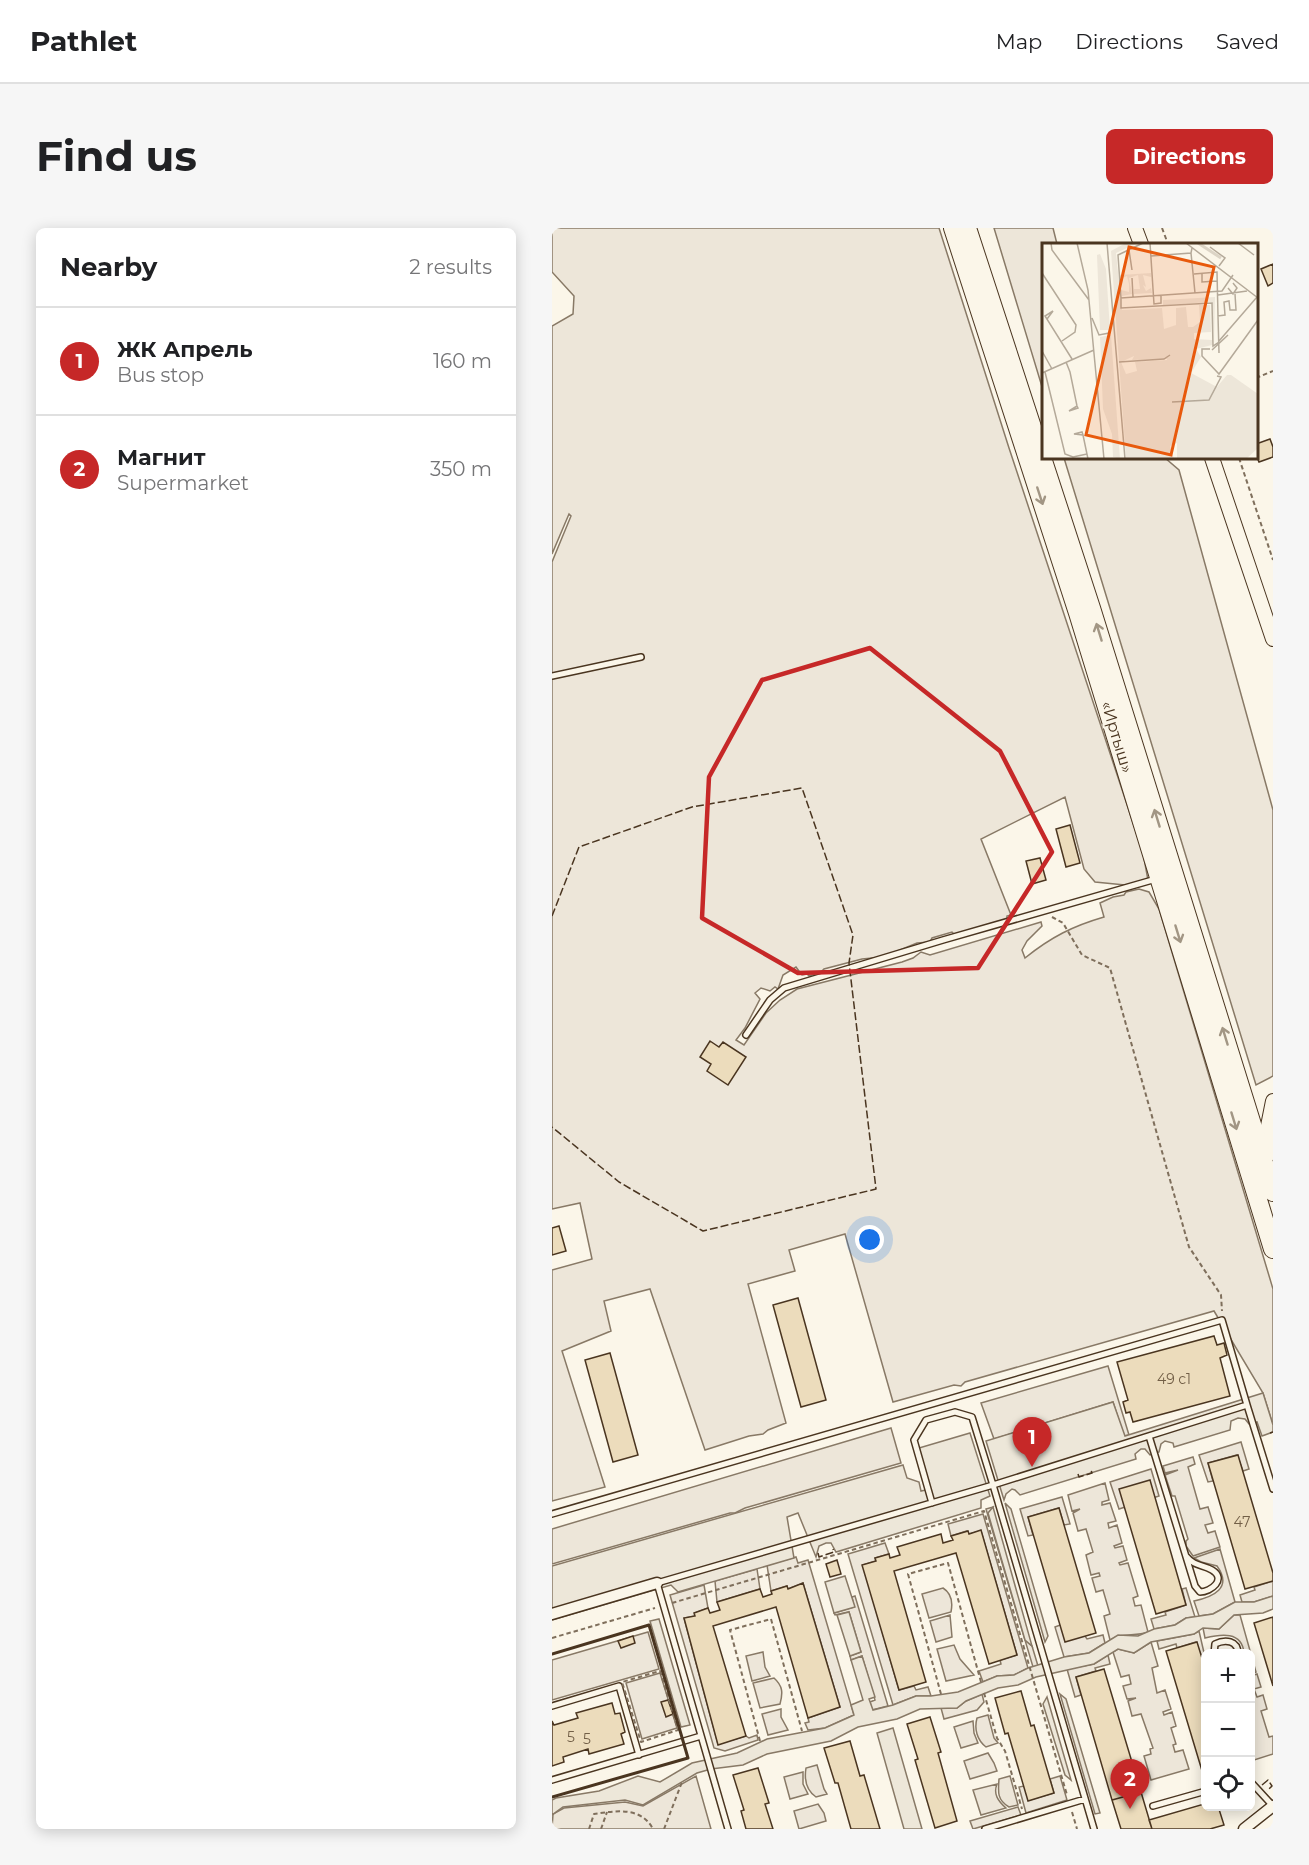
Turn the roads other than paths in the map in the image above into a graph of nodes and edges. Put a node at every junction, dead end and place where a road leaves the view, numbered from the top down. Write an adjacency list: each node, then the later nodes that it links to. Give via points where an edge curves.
1 (953, 228): 11 (highway, «Иртыш», one-way to 11)
2 (967, 228): 5 (highway, «Иртыш», one-way to 2)
3 (1135, 228): 4 (street)
4 (1141, 243)
5 (1042, 458)
6 (1042, 459): 15 (highway, «Иртыш», one-way to 6)
7 (1212, 459): 8 (street)
8 (1273, 639)
9 (641, 657): 10 (lane)
10 (552, 676)
11 (1161, 878): 12 (lane, via 784,988 770,1000); 16 (highway, «Иртыш», one-way to 16)
12 (746, 1035)
13 (1273, 1101): 14 (street, via 1268,1126)
14 (1273, 1153)
15 (1273, 1192)
16 (1273, 1249)
17 (1247, 1405): 18 (lane); 20 (lane); 22 (lane, via 1222,1320)
18 (1149, 1436): 19 (lane); 23 (lane)
19 (993, 1485): 21 (lane); 21 (lane, via 972,1417 955,1412 936,1417 926,1420 914,1440); 34 (lane)
20 (1273, 1489)
21 (932, 1503): 24 (lane)
22 (552, 1514)
23 (1186, 1556): 23 (lane, via 1200,1592 1214,1588 1217,1582 1213,1570 1197,1566)
24 (657, 1583): 25 (street); 29 (lane)
25 (552, 1614)
26 (1214, 1649): 27 (lane, via 1215,1644 1228,1640)
27 (1238, 1649)
28 (552, 1706): 30 (lane, via 619,1686)
29 (701, 1736): 30 (lane); 37 (lane)
30 (639, 1755): 31 (lane)
31 (552, 1780)
32 (1255, 1786): 36 (lane)
33 (1201, 1792): 35 (lane)
34 (1085, 1799): 38 (lane); 39 (lane)
35 (1154, 1806)
36 (1273, 1806): 40 (street)
37 (729, 1829)
38 (985, 1829)
39 (1094, 1829)
40 (1244, 1829)

